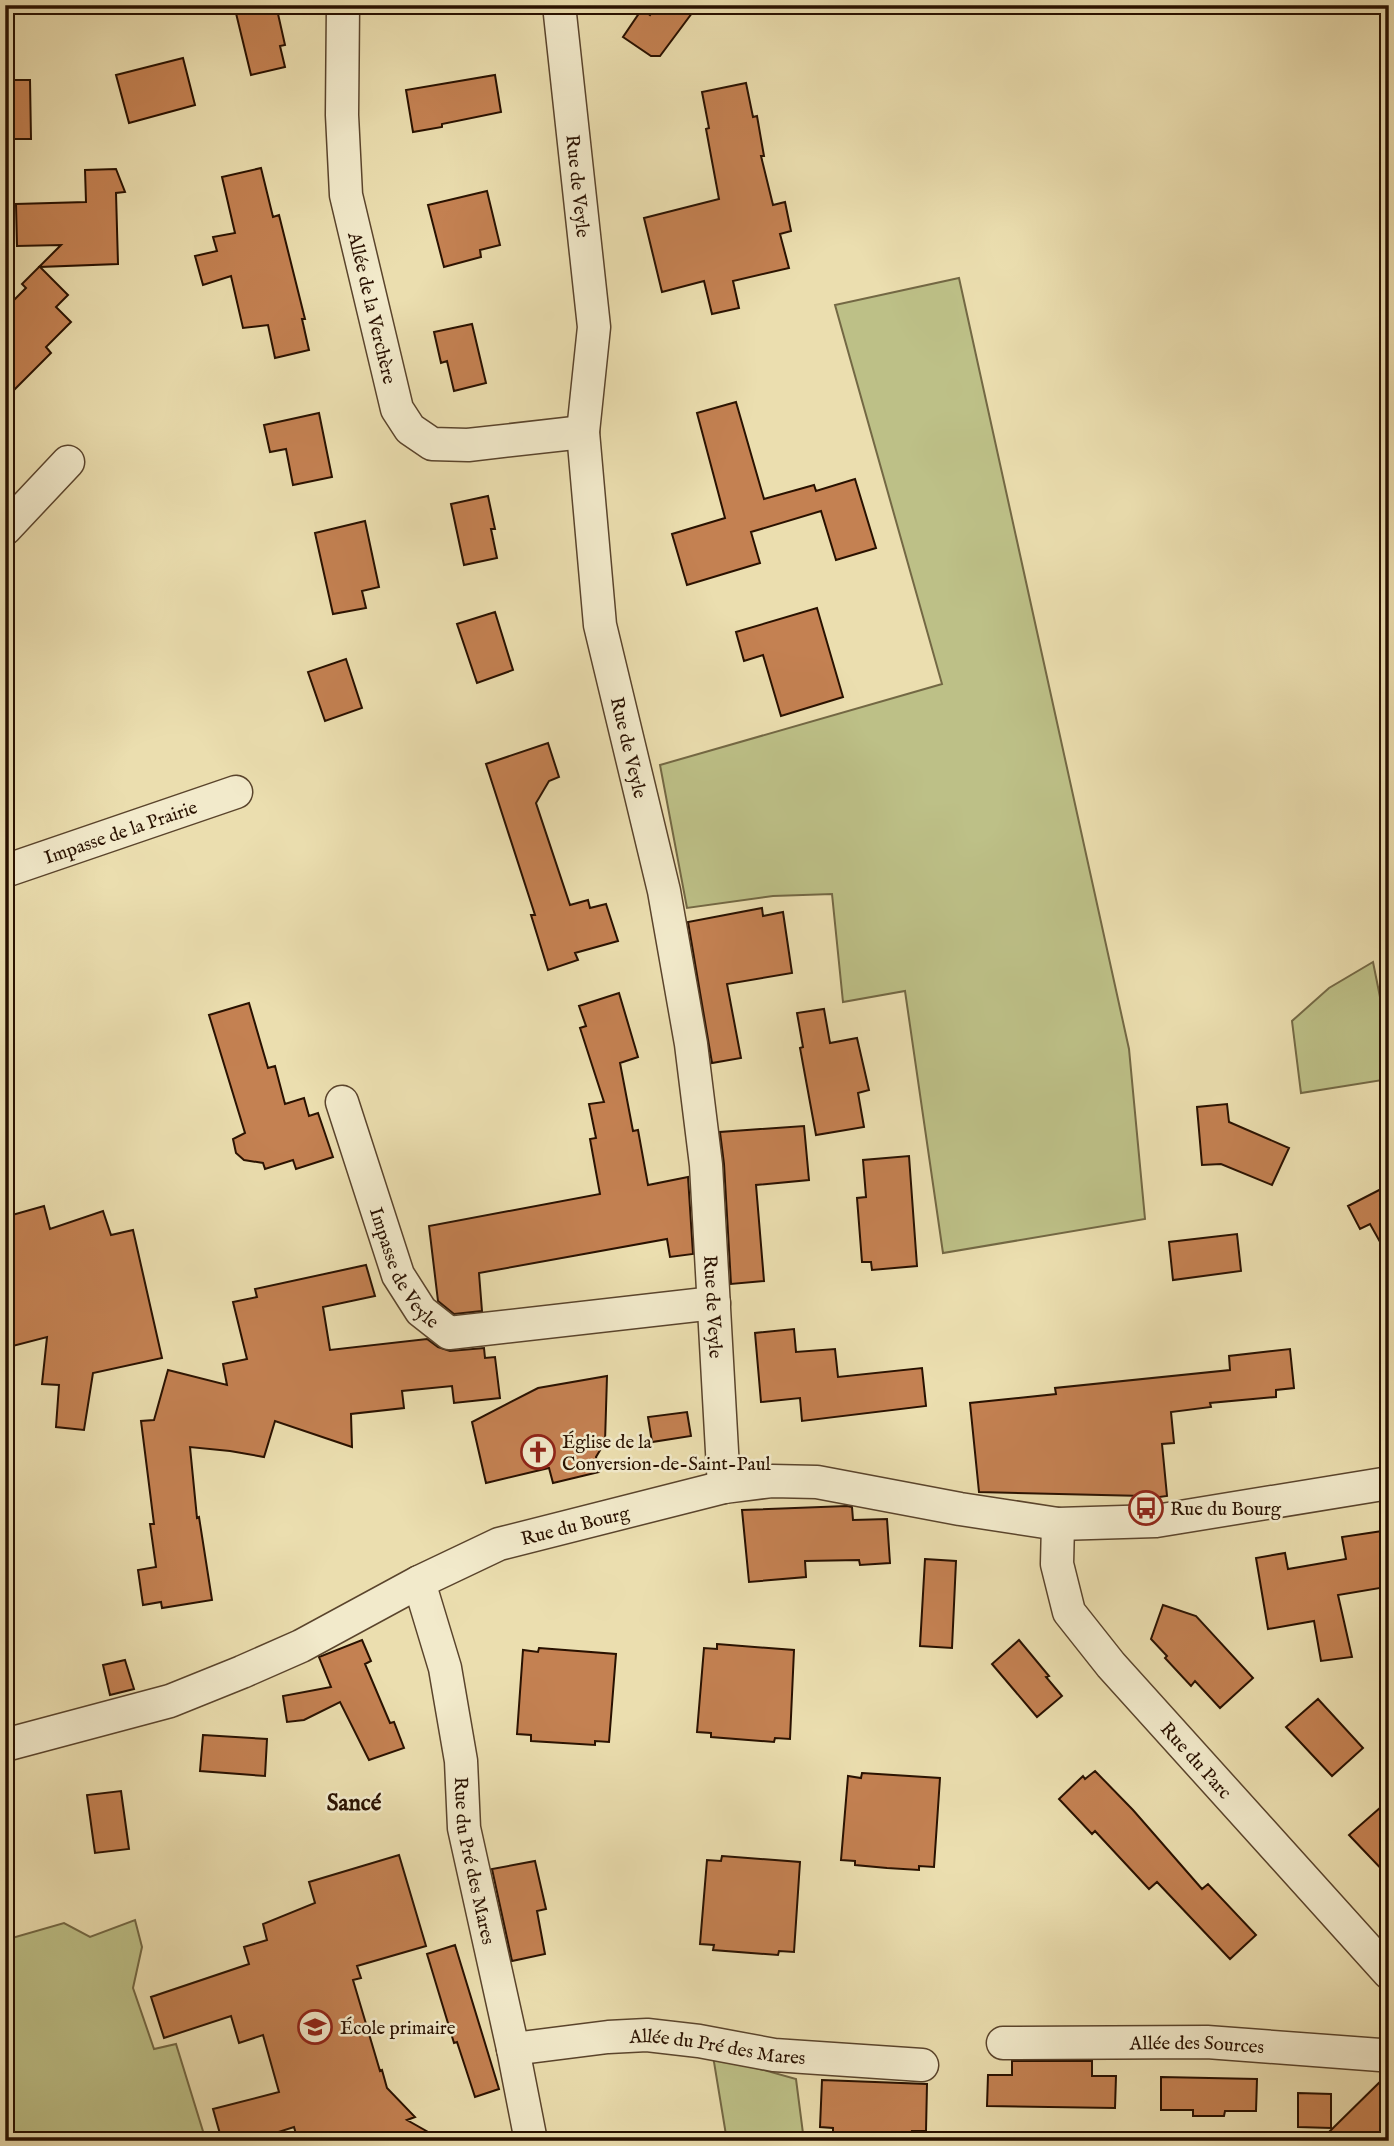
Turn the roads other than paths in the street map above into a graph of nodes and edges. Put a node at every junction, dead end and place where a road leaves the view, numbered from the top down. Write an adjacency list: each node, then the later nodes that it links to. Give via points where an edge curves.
1 (343, 5): 3 (street, Allée de la Verchère, via 346,195 397,409 410,429 432,444 468,445)
2 (559, 5): 3 (street, Rue de Veyle, via 594,327)
3 (583, 432): 9 (street, Rue de Veyle, via 600,625 664,891 691,1044 706,1165)
4 (68, 462): 5 (street)
5 (5, 529)
6 (236, 792): 7 (street, Impasse de la Prairie)
7 (5, 871)
8 (342, 1101): 9 (street, Impasse de Veyle, via 398,1275 421,1311 449,1333)
9 (714, 1303): 11 (street, Rue de Veyle)
10 (1389, 1483): 12 (street, Rue du Bourg, via 1156,1521)
11 (724, 1487): 12 (street, Rue du Bourg, via 817,1482); 13 (street, Rue du Bourg, via 499,1544)
12 (1058, 1524): 15 (street, Rue du Parc, via 1057,1564 1069,1612 1111,1665)
13 (419, 1582): 14 (street, Rue du Bourg, via 301,1646 170,1701); 17 (street, Rue du Pré des Mares, via 445,1668 461,1761 464,1828)
14 (5, 1745)
15 (1389, 1973)
16 (1003, 2043): 18 (street, Allée des Sources, via 1207,2042)
17 (513, 2049): 19 (street, Allée du Pré des Mares, via 648,2035 774,2055); 20 (street, Rue du Pré des Mares)
18 (1389, 2053)
19 (922, 2065)
20 (531, 2141)

